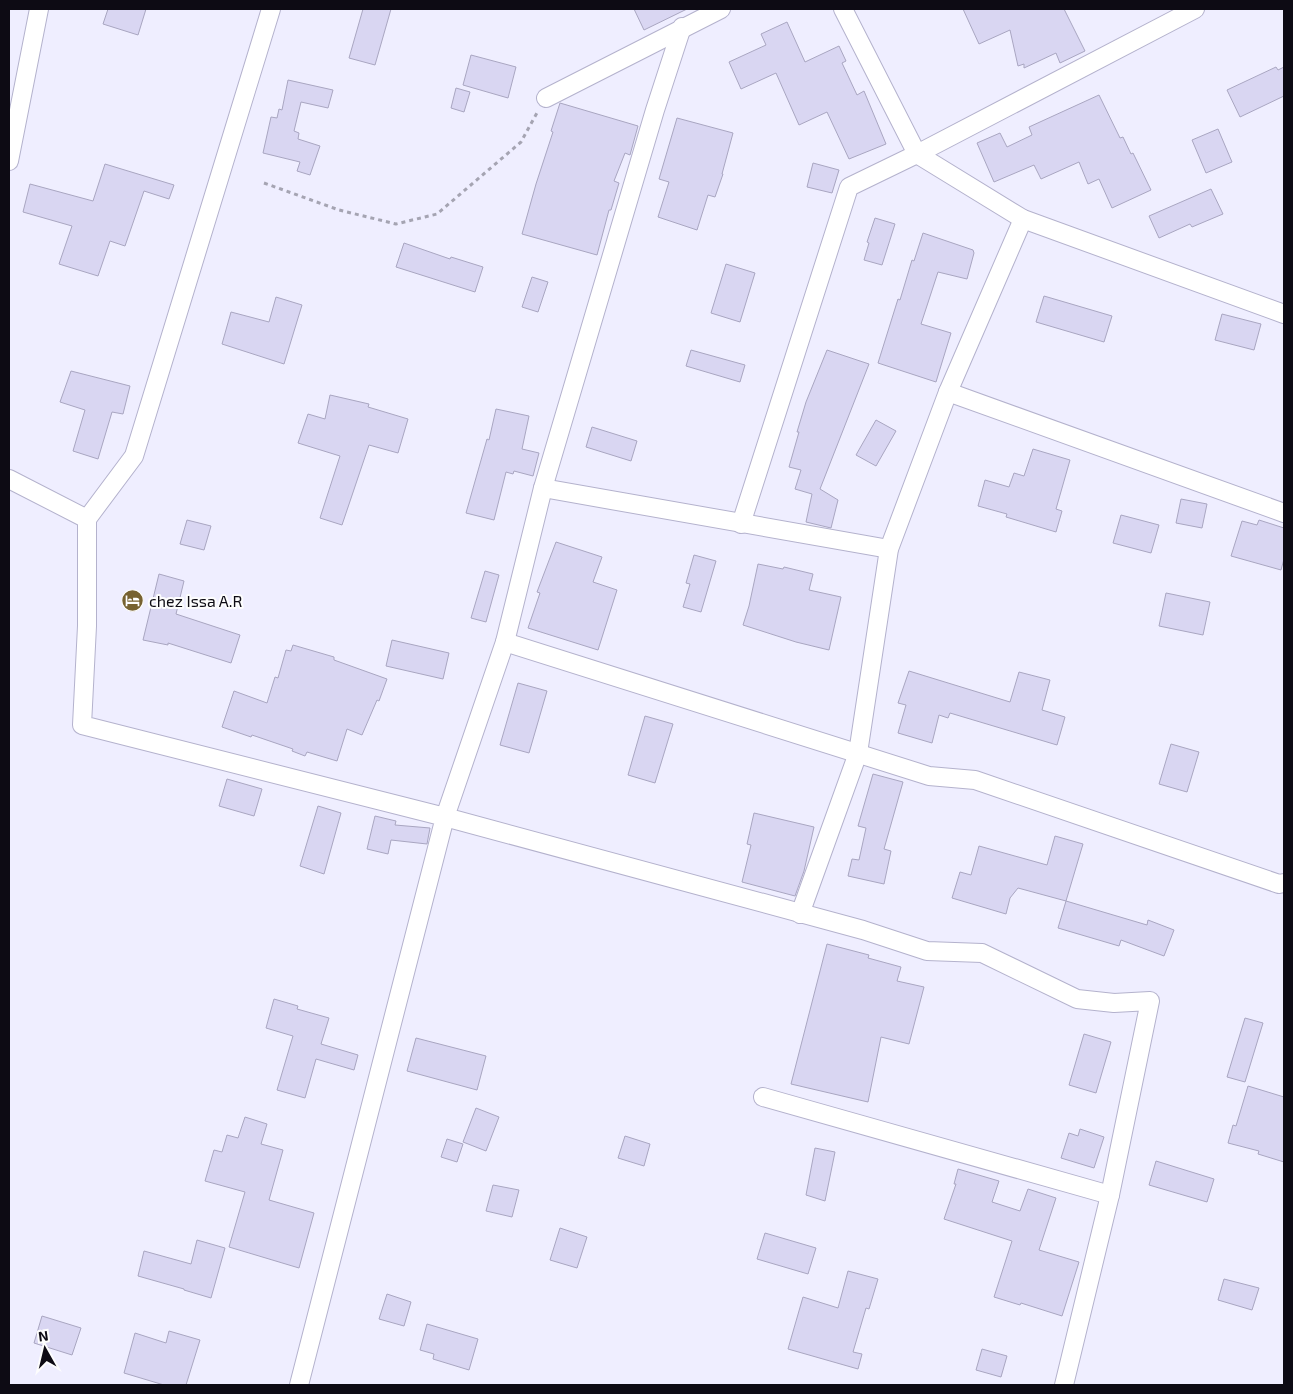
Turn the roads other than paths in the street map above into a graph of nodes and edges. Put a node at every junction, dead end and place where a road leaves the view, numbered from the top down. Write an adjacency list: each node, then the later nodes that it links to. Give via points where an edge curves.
1 (39, 9): 9 (street)
2 (271, 9): 16 (street, via 134,456)
3 (721, 9): 6 (street)
4 (844, 9): 8 (street)
5 (1195, 9): 8 (street)
6 (682, 27): 7 (street); 14 (street)
7 (546, 98)
8 (917, 154): 10 (street); 17 (street, via 849,187)
9 (9, 161)
10 (1022, 219): 11 (street); 12 (street)
11 (1284, 314)
12 (948, 392): 15 (street); 18 (street)
13 (9, 479): 16 (street)
14 (543, 488): 17 (street); 19 (street)
15 (1284, 513)
16 (87, 519): 21 (street, via 87,626 82,725)
17 (741, 524): 18 (street)
18 (889, 549): 20 (street)
19 (505, 642): 20 (street); 21 (street)
20 (858, 753): 22 (street, via 929,776 975,780 1279,884); 23 (street)
21 (445, 817): 23 (street); 26 (street)
22 (1284, 883)
23 (800, 914): 25 (street, via 927,951 982,953 1077,998 1114,1003 1150,1001)
24 (763, 1097): 25 (street)
25 (1110, 1195): 27 (street)
26 (299, 1385)
27 (1064, 1385)

